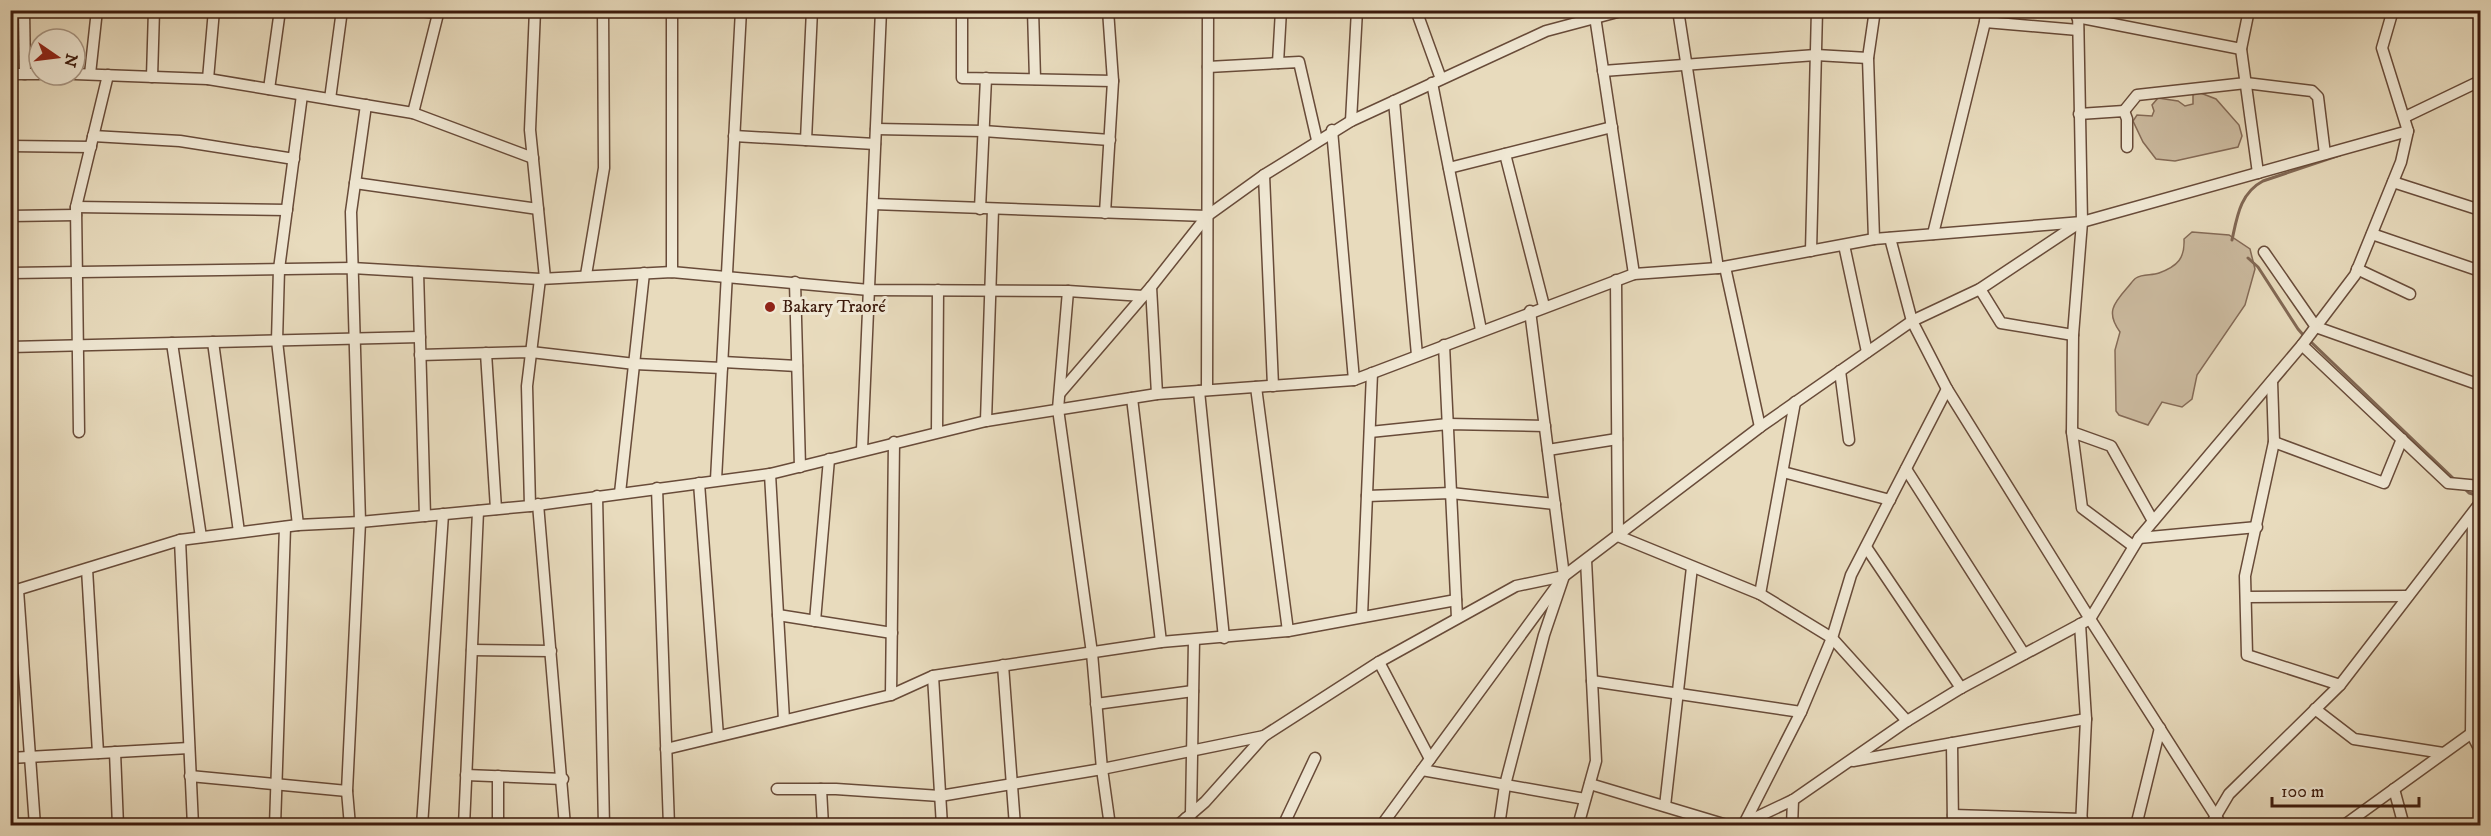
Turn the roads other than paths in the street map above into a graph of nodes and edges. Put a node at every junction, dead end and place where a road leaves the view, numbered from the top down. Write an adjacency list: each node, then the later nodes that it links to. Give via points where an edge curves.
1 (24, 10): 40 (street)
2 (97, 10): 41 (street)
3 (154, 10): 43 (street)
4 (214, 10): 46 (street)
5 (280, 10): 51 (street)
6 (342, 10): 53 (street)
7 (410, 10): 27 (street)
8 (535, 10): 76 (street, via 530,130)
9 (603, 10): 112 (street, via 604,168)
10 (672, 10): 108 (street)
11 (741, 10): 66 (street)
12 (812, 10): 67 (street)
13 (881, 10): 62 (street)
14 (962, 10): 44 (street, via 962,78)
15 (1033, 10): 45 (street)
16 (1108, 10): 47 (street)
17 (1208, 10): 37 (street)
18 (1281, 10): 35 (street)
19 (1357, 10): 60 (street)
20 (1416, 10): 48 (street)
21 (1625, 10): 28 (street)
22 (1678, 10): 36 (street)
23 (1817, 10): 33 (street)
24 (1875, 10): 34 (street)
25 (2249, 10): 32 (street)
26 (2394, 10): 59 (street, via 2382,48)
27 (439, 12): 57 (street)
28 (1595, 14): 38 (street); 48 (street, via 1546,31)
29 (2078, 14): 31 (street); 32 (street)
30 (1986, 16): 31 (street); 94 (street)
31 (2078, 30): 58 (street)
32 (2241, 49): 50 (street)
33 (1816, 55): 34 (street); 36 (street); 99 (street)
34 (1868, 57): 97 (street)
35 (1278, 63): 37 (street); 69 (street, via 1299,62)
36 (1686, 65): 38 (street); 101 (street)
37 (1208, 67): 92 (street)
38 (1603, 71): 61 (street)
39 (10, 74): 40 (street)
40 (25, 74)
41 (90, 74): 42 (street)
42 (108, 75): 43 (street); 70 (street)
43 (152, 77): 46 (street)
44 (986, 78): 45 (street); 64 (street)
45 (1035, 79): 47 (street)
46 (208, 80): 51 (street)
47 (1113, 81): 68 (street)
48 (1437, 81): 54 (street); 78 (street)
49 (2481, 81): 59 (street)
50 (2246, 83): 56 (street, via 2137,95); 75 (street, via 2316,93); 79 (street)
51 (268, 89): 52 (street)
52 (302, 95): 53 (street); 77 (street)
53 (330, 99): 55 (street)
54 (1394, 101): 60 (street); 144 (street)
55 (366, 105): 57 (street); 82 (street)
56 (2124, 111): 58 (street); 73 (street)
57 (413, 113): 76 (street)
58 (2079, 114): 93 (street)
59 (2405, 117): 65 (street)
60 (1351, 121): 63 (street)
61 (1612, 127): 74 (street); 111 (street)
62 (876, 129): 64 (street); 71 (street)
63 (1332, 130): 69 (street); 150 (street)
64 (983, 131): 68 (street); 85 (street)
65 (2408, 131): 75 (street); 81 (street)
66 (734, 136): 67 (street); 113 (street)
67 (806, 140): 71 (street)
68 (1110, 140): 90 (street)
69 (1317, 140): 80 (street)
70 (92, 141): 72 (street); 77 (street, via 180,141); 89 (street)
71 (875, 144): 83 (street)
72 (10, 146)
73 (2127, 147)
74 (1505, 154): 78 (street); 125 (street)
75 (2325, 154): 79 (street)
76 (533, 158): 84 (street)
77 (294, 159): 87 (street)
78 (1449, 168): 129 (street)
79 (2258, 173): 93 (street)
80 (1264, 175): 92 (street); 153 (street)
81 (2393, 182): 88 (street); 95 (street)
82 (355, 183): 84 (street); 102 (street)
83 (873, 204): 85 (street); 118 (street)
84 (538, 209): 114 (street)
85 (980, 209): 86 (street)
86 (993, 209): 90 (street); 121 (street)
87 (287, 210): 89 (street); 103 (street)
88 (2481, 210)
89 (76, 211): 91 (street); 106 (street)
90 (1105, 213): 92 (street)
91 (10, 216)
92 (1208, 216): 117 (street); 156 (street)
93 (2082, 222): 94 (street); 120 (street); 130 (street)
94 (1933, 234): 96 (street)
95 (2372, 234): 104 (street); 105 (street)
96 (1890, 238): 97 (street); 127 (street)
97 (1874, 239): 98 (street)
98 (1844, 245): 99 (street); 141 (street)
99 (1811, 251): 101 (street)
100 (2264, 252): 128 (street)
101 (1721, 267): 111 (street); 165 (street)
102 (352, 268): 103 (street); 107 (street); 132 (street)
103 (279, 269): 106 (street); 133 (street)
104 (2357, 269): 123 (street); 128 (street)
105 (2481, 271)
106 (76, 272): 109 (street); 138 (street)
107 (418, 272): 114 (street); 131 (street)
108 (672, 272): 110 (street); 113 (street)
109 (10, 273)
110 (644, 273): 112 (street); 145 (street)
111 (1634, 274): 115 (street)
112 (586, 275): 114 (street)
113 (727, 276): 116 (street); 146 (street)
114 (543, 278): 140 (street)
115 (1616, 280): 125 (street); 170 (street)
116 (795, 282): 118 (street); 147 (street)
117 (1151, 287): 124 (street); 158 (street)
118 (869, 290): 119 (street); 175 (street)
119 (938, 290): 121 (street); 167 (street)
120 (1980, 290): 127 (street); 130 (street, via 2001,323)
121 (989, 291): 122 (street); 162 (street)
122 (1068, 291): 124 (street); 157 (street)
123 (2410, 294)
124 (1143, 296): 157 (street)
125 (1544, 306): 126 (street)
126 (1530, 311): 129 (street); 164 (street)
127 (1912, 321): 141 (street); 155 (street)
128 (2316, 327): 137 (street); 152 (street)
129 (1481, 330): 136 (street)
130 (2073, 335): 169 (street)
131 (420, 337): 132 (street); 143 (street)
132 (354, 339): 133 (street); 200 (street)
133 (277, 341): 134 (street); 201 (street)
134 (213, 342): 135 (street); 204 (street)
135 (172, 344): 138 (street); 205 (street)
136 (1444, 345): 144 (street); 163 (street)
137 (2302, 345): 151 (street); 172 (street)
138 (77, 346): 139 (street); 166 (street)
139 (10, 348)
140 (531, 352): 142 (street); 145 (street); 193 (street, via 527,386)
141 (1867, 352): 148 (street)
142 (486, 353): 143 (street); 194 (street)
143 (420, 355): 198 (street)
144 (1417, 355): 149 (street)
145 (635, 364): 146 (street); 187 (street)
146 (722, 365): 147 (street); 182 (street)
147 (797, 366): 178 (street)
148 (1840, 371): 160 (street); 171 (street)
149 (1372, 373): 150 (street); 168 (street)
150 (1354, 380): 153 (street)
151 (2272, 381): 174 (street); 199 (street)
152 (2481, 385)
153 (1273, 386): 154 (street)
154 (1256, 387): 156 (street); 224 (street)
155 (1947, 389): 179 (street); 223 (street)
156 (1203, 391): 158 (street); 226 (street)
157 (1060, 393): 161 (street)
158 (1157, 394): 159 (street)
159 (1132, 398): 161 (street); 229 (street)
160 (1795, 402): 165 (street); 180 (street)
161 (1058, 409): 162 (street); 232 (street)
162 (987, 421): 167 (street)
163 (1448, 424): 164 (street); 168 (street); 186 (street)
164 (1545, 426): 176 (street)
165 (1760, 427): 206 (street)
166 (79, 432)
167 (937, 432): 173 (street)
168 (1370, 432): 189 (street)
169 (2073, 432): 199 (street, via 2111,446); 208 (street, via 2082,508)
170 (1617, 439): 176 (street); 206 (street)
171 (1849, 440)
172 (2402, 440): 174 (street, via 2384,483); 184 (street, via 2448,483)
173 (894, 442): 175 (street); 225 (street)
174 (2274, 442): 203 (street)
175 (862, 450): 177 (street)
176 (1548, 450): 192 (street)
177 (829, 459): 178 (street); 222 (street)
178 (800, 466): 181 (street)
179 (1906, 469): 190 (street); 233 (street)
180 (1783, 471): 190 (street); 215 (street)
181 (770, 474): 182 (street); 219 (street)
182 (716, 480): 183 (street)
183 (699, 483): 185 (street); 251 (street)
184 (2481, 486)
185 (657, 488): 187 (street); 255 (street)
186 (1451, 493): 189 (street); 192 (street); 218 (street)
187 (620, 494): 188 (street)
188 (597, 496): 193 (street); 299 (street)
189 (1367, 496): 220 (street)
190 (1890, 500): 209 (street)
191 (2481, 503): 196 (street)
192 (1555, 504): 213 (street)
193 (534, 505): 194 (street); 231 (street)
194 (496, 509): 195 (street)
195 (478, 511): 197 (street); 230 (street)
196 (2473, 513): 216 (street); 250 (street)
197 (443, 514): 198 (street); 295 (street)
198 (425, 516): 200 (street)
199 (2153, 521): 208 (street)
200 (360, 522): 201 (street); 279 (street)
201 (298, 525): 202 (street)
202 (285, 527): 204 (street); 272 (street)
203 (2257, 527): 208 (street); 217 (street, via 2245,576)
204 (238, 532): 205 (street)
205 (201, 537): 207 (street)
206 (1618, 537): 210 (street); 211 (street)
207 (180, 540): 212 (street); 254 (street)
208 (2136, 542): 223 (street)
209 (1866, 547): 227 (street, via 1851,575); 239 (street)
210 (1586, 560): 213 (street); 237 (street)
211 (1692, 567): 215 (street); 241 (street)
212 (87, 569): 214 (street); 259 (street)
213 (1564, 576): 221 (street, via 1516,586); 264 (street); 275 (street, via 1544,635)
214 (14, 591): 261 (street)
215 (1760, 594): 227 (street)
216 (2408, 596): 217 (street); 238 (street)
217 (2246, 597): 238 (street, via 2247,655)
218 (1456, 600): 220 (street); 221 (street)
219 (778, 615): 222 (street); 247 (street)
220 (1362, 616): 224 (street)
221 (1457, 618): 234 (street)
222 (815, 621): 225 (street)
223 (2085, 621): 233 (street); 246 (street); 249 (street)
224 (1288, 631): 226 (street)
225 (892, 633): 242 (street)
226 (1224, 638): 228 (street)
227 (1832, 638): 245 (street); 248 (street)
228 (1194, 640): 229 (street); 240 (street)
229 (1161, 642): 232 (street)
230 (472, 650): 231 (street); 268 (street)
231 (551, 651): 271 (street)
232 (1092, 653): 235 (street); 243 (street)
233 (2024, 654): 239 (street)
234 (1379, 662): 252 (street); 264 (street)
235 (1003, 665): 236 (street); 273 (street)
236 (933, 676): 242 (street); 280 (street)
237 (1592, 681): 241 (street); 274 (street, via 1596,761)
238 (2340, 684): 244 (street)
239 (1961, 688): 248 (street)
240 (1193, 691): 243 (street); 256 (street)
241 (1678, 694): 245 (street); 283 (street)
242 (891, 695): 247 (street)
243 (1096, 704): 266 (street)
244 (2315, 709): 260 (street, via 2354,739); 286 (street, via 2229,794)
245 (1802, 712): 289 (street)
246 (2086, 719): 253 (street); 288 (street)
247 (784, 720): 251 (street)
248 (1908, 721): 265 (street)
249 (2160, 728): 286 (street); 312 (street)
250 (2476, 730): 257 (street); 260 (street)
251 (718, 736): 255 (street)
252 (1264, 736): 256 (street); 284 (street)
253 (1952, 743): 265 (street); 285 (street)
254 (189, 748): 258 (street); 269 (street)
255 (666, 749): 300 (street)
256 (1192, 749): 266 (street); 284 (street)
257 (2481, 750)
258 (115, 752): 259 (street); 291 (street)
259 (98, 753): 261 (street)
260 (2443, 753): 278 (street)
261 (30, 757): 262 (street); 290 (street)
262 (10, 758)
263 (1315, 759): 306 (street)
264 (1430, 759): 267 (street)
265 (1848, 762): 282 (street)
266 (1102, 769): 273 (street); 304 (street)
267 (1422, 770): 275 (street); 307 (street)
268 (466, 775): 270 (street); 296 (street)
269 (190, 776): 272 (street); 292 (street)
270 (498, 776): 271 (street); 297 (street)
271 (563, 779): 298 (street)
272 (277, 784): 279 (street); 293 (street)
273 (1012, 784): 280 (street); 303 (street)
274 (1590, 784): 281 (street); 283 (street)
275 (1505, 785): 281 (street); 308 (street)
276 (777, 789): 277 (street)
277 (821, 789): 280 (street); 301 (street)
278 (2394, 789): 287 (street); 315 (street)
279 (347, 791): 294 (street)
280 (940, 796): 302 (street)
281 (1585, 799): 309 (street)
282 (1793, 800): 289 (street); 311 (street)
283 (1665, 807): 310 (street)
284 (1185, 819): 305 (street)
285 (1953, 820): 288 (street)
286 (2213, 820): 313 (street)
287 (2360, 820): 314 (street)
288 (2081, 822)
289 (1741, 824)
290 (35, 825)
291 (118, 825)
292 (193, 825)
293 (276, 825)
294 (350, 825)
295 (422, 825)
296 (464, 825)
297 (498, 825)
298 (565, 825)
299 (604, 825)
300 (669, 825)
301 (824, 825)
302 (942, 825)
303 (1015, 825)
304 (1110, 825)
305 (1199, 825)
306 (1282, 825)
307 (1381, 825)
308 (1499, 825)
309 (1578, 825)
310 (1730, 825)
311 (1792, 825)
312 (2136, 825)
313 (2222, 825)
314 (2343, 825)
315 (2404, 825)

